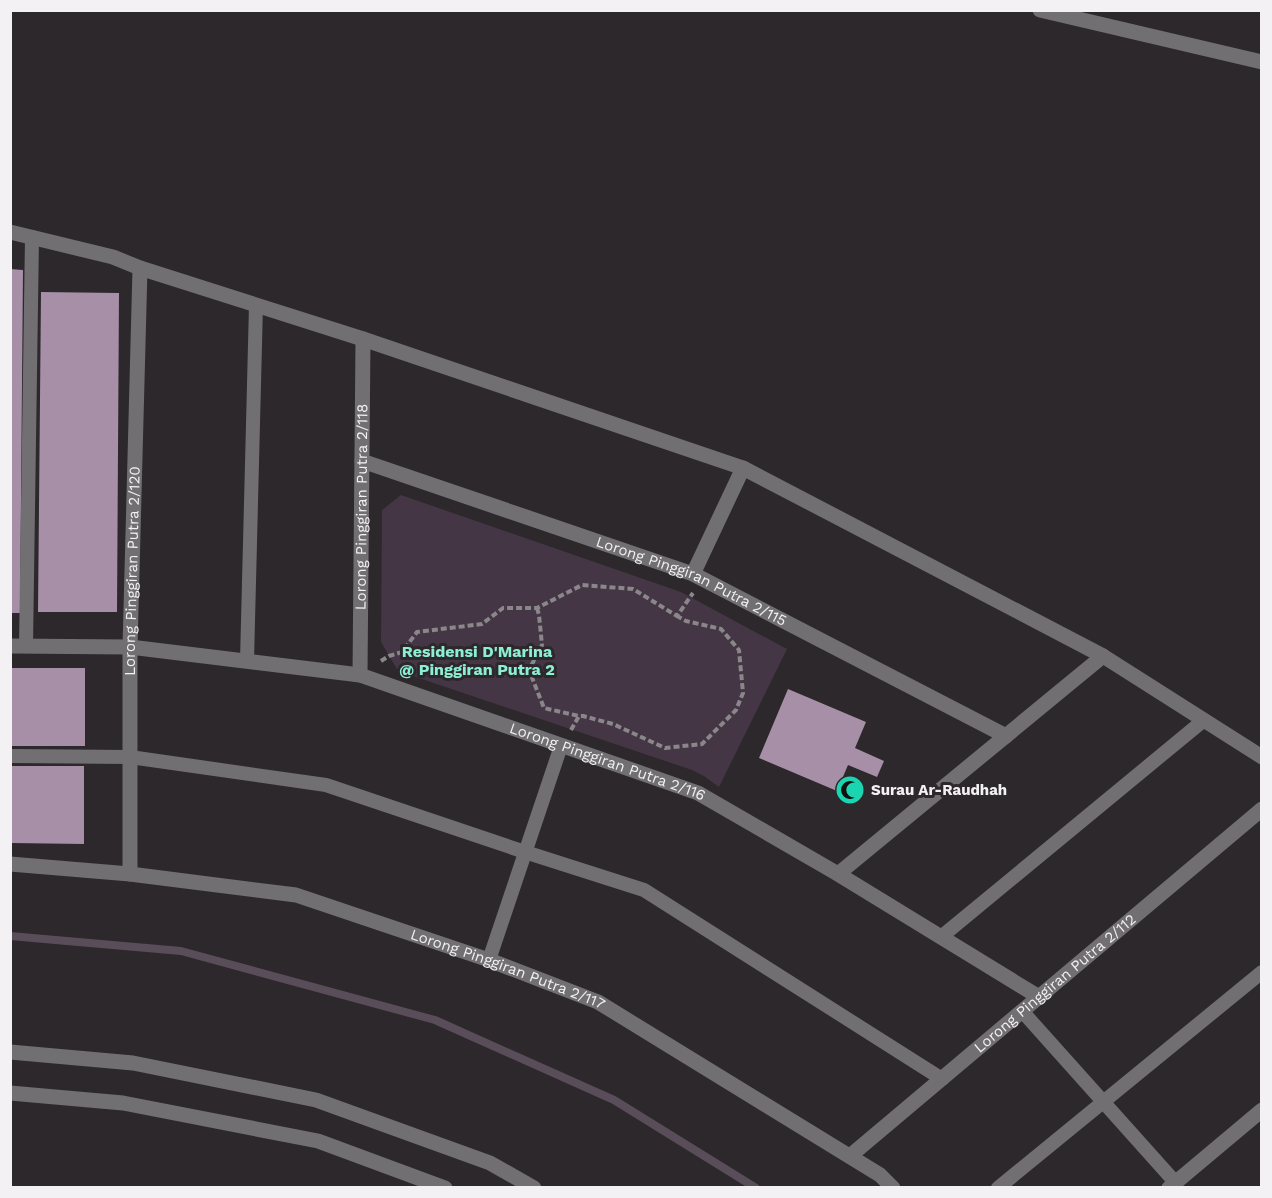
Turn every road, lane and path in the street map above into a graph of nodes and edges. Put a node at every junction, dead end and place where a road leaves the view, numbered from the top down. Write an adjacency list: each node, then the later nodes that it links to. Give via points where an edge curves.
1 (1040, 10): 2 (street)
2 (1262, 62)
3 (10, 232): 4 (street)
4 (32, 237): 5 (street, via 113,256); 13 (lane)
5 (140, 268): 6 (street); 14 (street, Lorong Pinggiran Putra 2/120)
6 (256, 305): 7 (street); 16 (lane)
7 (363, 339): 8 (street, Lorong Pinggiran Putra 2/118); 9 (street)
8 (362, 461): 10 (street, Lorong Pinggiran Putra 2/115); 17 (street, Lorong Pinggiran Putra 2/118)
9 (744, 468): 10 (street); 15 (street)
10 (697, 577): 12 (path); 20 (street, Lorong Pinggiran Putra 2/115)
11 (537, 608): 12 (path, via 582,585 633,589); 17 (path, via 503,608 482,624 417,632 402,652); 18 (path, via 542,645 529,670 544,708)
12 (676, 616): 18 (path, via 720,629 739,651 743,693 736,710 702,744 665,748 613,724)
13 (18, 646): 14 (street, Lorong Pinggiran Putra 2/116)
14 (129, 647): 16 (street, Lorong Pinggiran Putra 2/116); 23 (street, Lorong Pinggiran Putra 2/120)
15 (1103, 656): 19 (street); 20 (street)
16 (247, 661): 17 (street, Lorong Pinggiran Putra 2/116)
17 (360, 675): 21 (street, Lorong Pinggiran Putra 2/116)
18 (579, 716): 21 (path)
19 (1204, 720): 24 (street); 30 (lane)
20 (1006, 736): 29 (street)
21 (561, 746): 26 (lane); 29 (street, Lorong Pinggiran Putra 2/116, via 698,793)
22 (10, 756): 23 (lane)
23 (130, 757): 26 (lane, via 326,784); 28 (street, Lorong Pinggiran Putra 2/120)
24 (1262, 757)
25 (1262, 809): 33 (street, Lorong Pinggiran Putra 2/112)
26 (525, 852): 31 (lane); 36 (lane, via 644,890)
27 (10, 864): 28 (street, Lorong Pinggiran Putra 2/117)
28 (130, 874): 31 (street, Lorong Pinggiran Putra 2/117, via 296,895)
29 (838, 874): 30 (street, Lorong Pinggiran Putra 2/116)
30 (941, 937): 33 (street, Lorong Pinggiran Putra 2/116)
31 (489, 960): 40 (street, Lorong Pinggiran Putra 2/117, via 598,1002)
32 (1262, 972): 38 (lane)
33 (1039, 997): 34 (street, Lorong Pinggiran Putra 2/112)
34 (1022, 1011): 36 (street, Lorong Pinggiran Putra 2/112); 38 (lane)
35 (10, 1052): 43 (street, via 133,1063 316,1100 490,1163)
36 (942, 1079): 40 (street, Lorong Pinggiran Putra 2/112)
37 (10, 1093): 42 (street, via 123,1103 318,1141)
38 (1103, 1102): 41 (lane); 45 (lane)
39 (1262, 1110): 41 (street)
40 (850, 1156): 44 (street, Lorong Pinggiran Putra 2/117, via 880,1175)
41 (1172, 1185)
42 (445, 1188)
43 (534, 1188)
44 (892, 1188)
45 (998, 1188)

